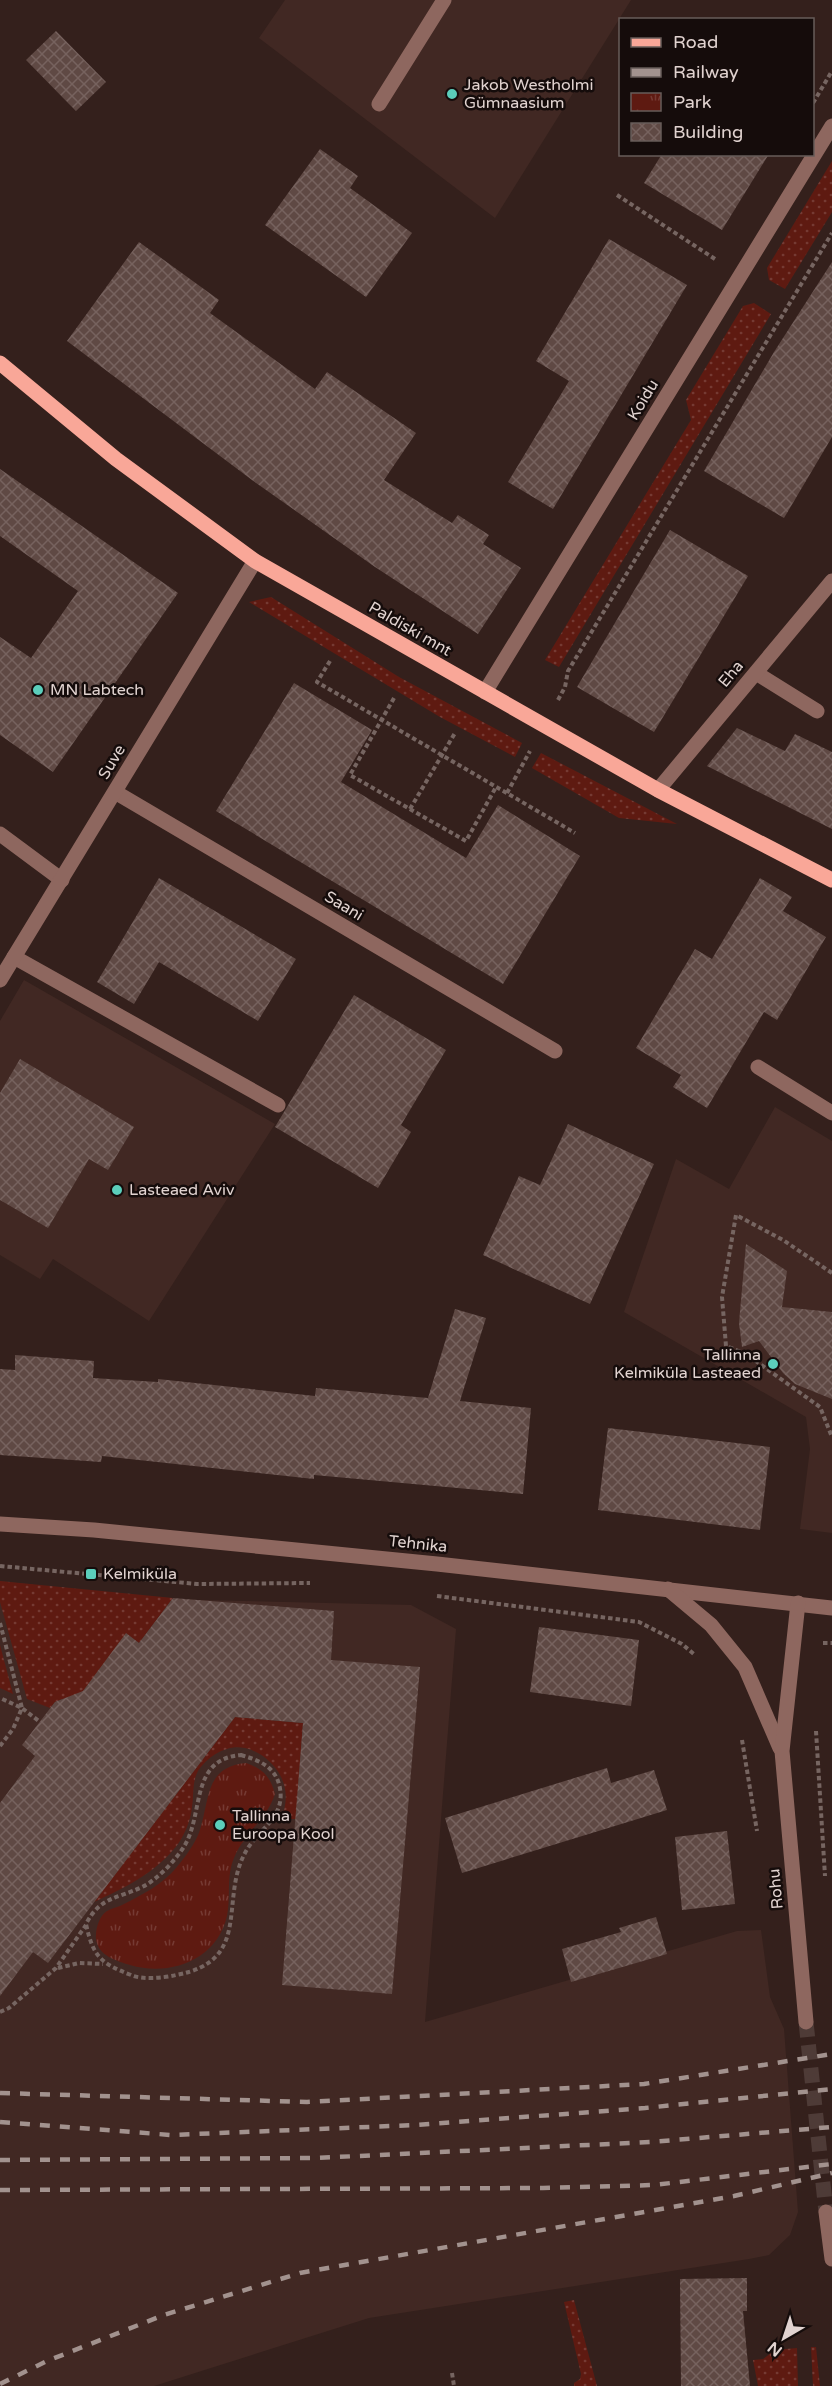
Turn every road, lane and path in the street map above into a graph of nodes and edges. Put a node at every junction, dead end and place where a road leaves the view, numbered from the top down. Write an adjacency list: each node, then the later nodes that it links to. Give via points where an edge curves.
1 (444, 0): 4 (street)
2 (832, 71): 3 (path)
3 (814, 102)
4 (379, 104)
5 (832, 126): 6 (street, Koidu)
6 (814, 155)
7 (814, 156): 16 (street, Koidu)
8 (617, 195): 10 (path)
9 (832, 233): 20 (path, via 568,671 565,687)
10 (718, 261)
11 (0, 363): 12 (main road, Paldiski mnt, via 116,459)
12 (255, 561): 16 (main road, Paldiski mnt); 25 (street, Suve)
13 (832, 581): 15 (street, Eha)
14 (330, 661): 19 (path, via 317,682)
15 (756, 673): 18 (street); 24 (street, Eha)
16 (485, 692): 20 (main road, Paldiski mnt)
17 (394, 698): 19 (path)
18 (817, 711)
19 (381, 720): 22 (path); 27 (path, via 350,775)
20 (544, 724): 24 (main road, Paldiski mnt); 26 (path)
21 (455, 734): 22 (path)
22 (442, 755): 23 (path); 27 (path)
23 (496, 787): 26 (path); 27 (path, via 466,841)
24 (658, 790): 30 (main road, Paldiski mnt)
25 (116, 792): 31 (street, Suve); 34 (street, Saani)
26 (507, 793): 28 (path)
27 (411, 809)
28 (574, 833)
29 (0, 834): 31 (street)
30 (832, 879)
31 (62, 880): 32 (street, Suve)
32 (14, 957): 33 (street, Suve); 36 (street)
33 (0, 980)
34 (555, 1052)
35 (758, 1067): 37 (street)
36 (278, 1106)
37 (832, 1113)
38 (832, 1273): 39 (path, via 736,1215 722,1298 726,1346 746,1354 820,1407)
39 (832, 1437)
40 (0, 1524): 43 (street, Tehnika, via 117,1532)
41 (0, 1566): 42 (path, via 197,1584)
42 (320, 1583)
43 (668, 1589): 45 (street, Tehnika); 53 (street, Rohu, via 711,1625 745,1667)
44 (425, 1595): 48 (path, via 639,1622 682,1644)
45 (798, 1604): 46 (street, Tehnika); 53 (street, Rohu)
46 (832, 1608)
47 (0, 1623): 50 (path)
48 (699, 1658)
49 (0, 1698): 50 (path)
50 (22, 1708): 51 (path); 52 (path)
51 (40, 1722)
52 (0, 1746)
53 (782, 1751): 58 (street, Rohu)
54 (86, 1924): 55 (path, via 91,1947); 55 (path, via 94,1909 143,1886 185,1845 206,1776 214,1764 228,1756 241,1755 267,1766 277,1777 280,1809 246,1852 236,1878 232,1927 221,1950 206,1966 168,1977 134,1976); 56 (path)
55 (104, 1964): 56 (path, via 79,1963)
56 (56, 1968): 57 (path)
57 (0, 2012)
58 (806, 2022)
59 (826, 2212): 60 (street)
60 (832, 2259)
61 (452, 2373): 62 (path)
62 (454, 2386)

